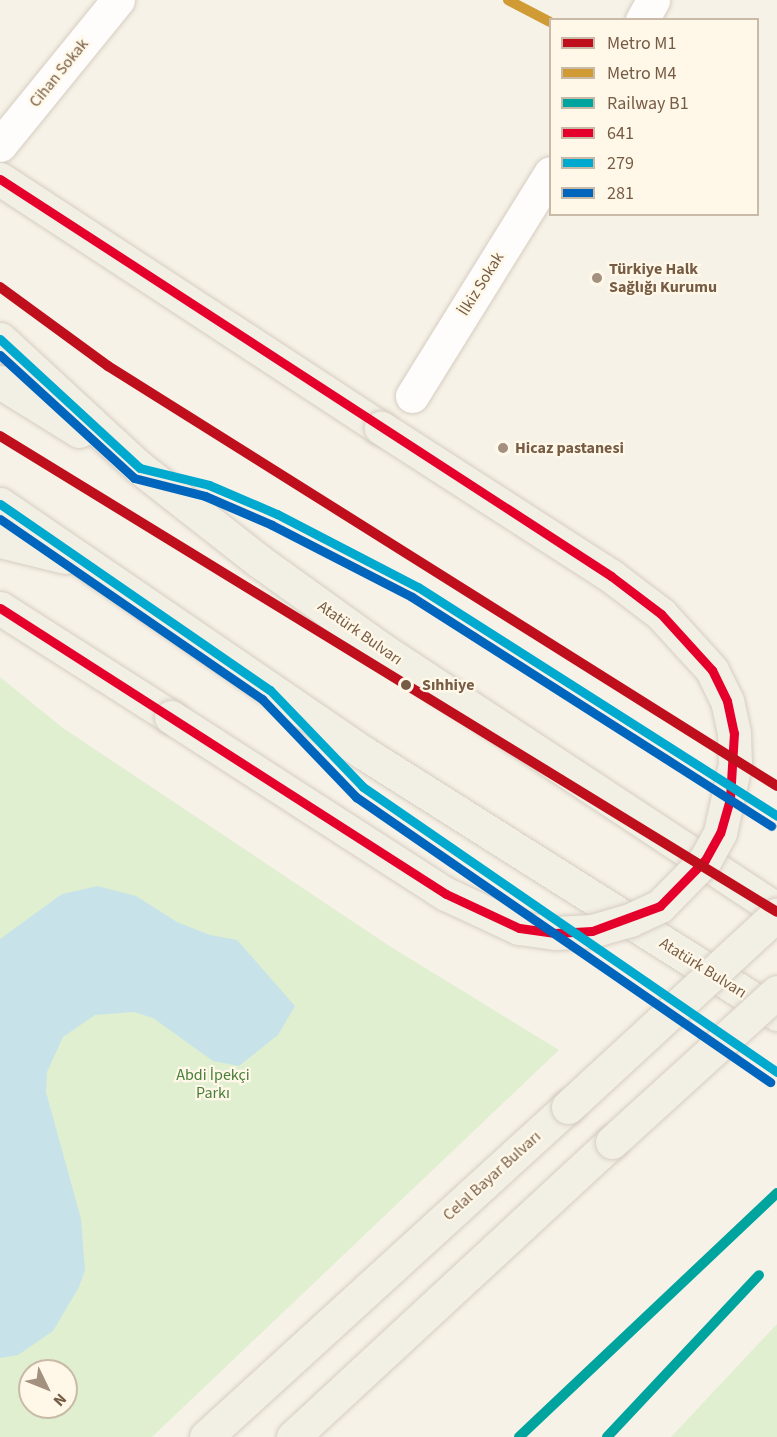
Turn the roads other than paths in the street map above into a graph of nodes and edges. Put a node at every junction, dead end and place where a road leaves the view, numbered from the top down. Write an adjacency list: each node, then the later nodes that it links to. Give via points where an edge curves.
1 (118, 0): 4 (street, Cihan Sokak)
2 (653, 0): 3 (street)
3 (643, 18)
4 (0, 145)
5 (549, 175): 9 (street, İlkiz Sokak)
6 (0, 179): 14 (main road, bridge, via 611,576 661,614 712,670 727,701 735,764 720,833 705,860 660,906 592,931 555,933 519,928 446,894)
7 (0, 339): 10 (main road, Atatürk Bulvarı)
8 (0, 382): 10 (main road)
9 (412, 396)
10 (140, 468): 15 (main road, Atatürk Bulvarı, via 380,648)
11 (0, 504): 13 (main road, Atatürk Bulvarı)
12 (0, 541): 13 (main road)
13 (76, 559): 18 (main road, Atatürk Bulvarı, via 374,760)
14 (0, 608)
15 (777, 910)
16 (777, 915): 19 (main road, Celal Bayar Bulvarı, bridge)
17 (777, 992): 20 (main road, bridge)
18 (777, 1014)
19 (206, 1437)
20 (293, 1437)

